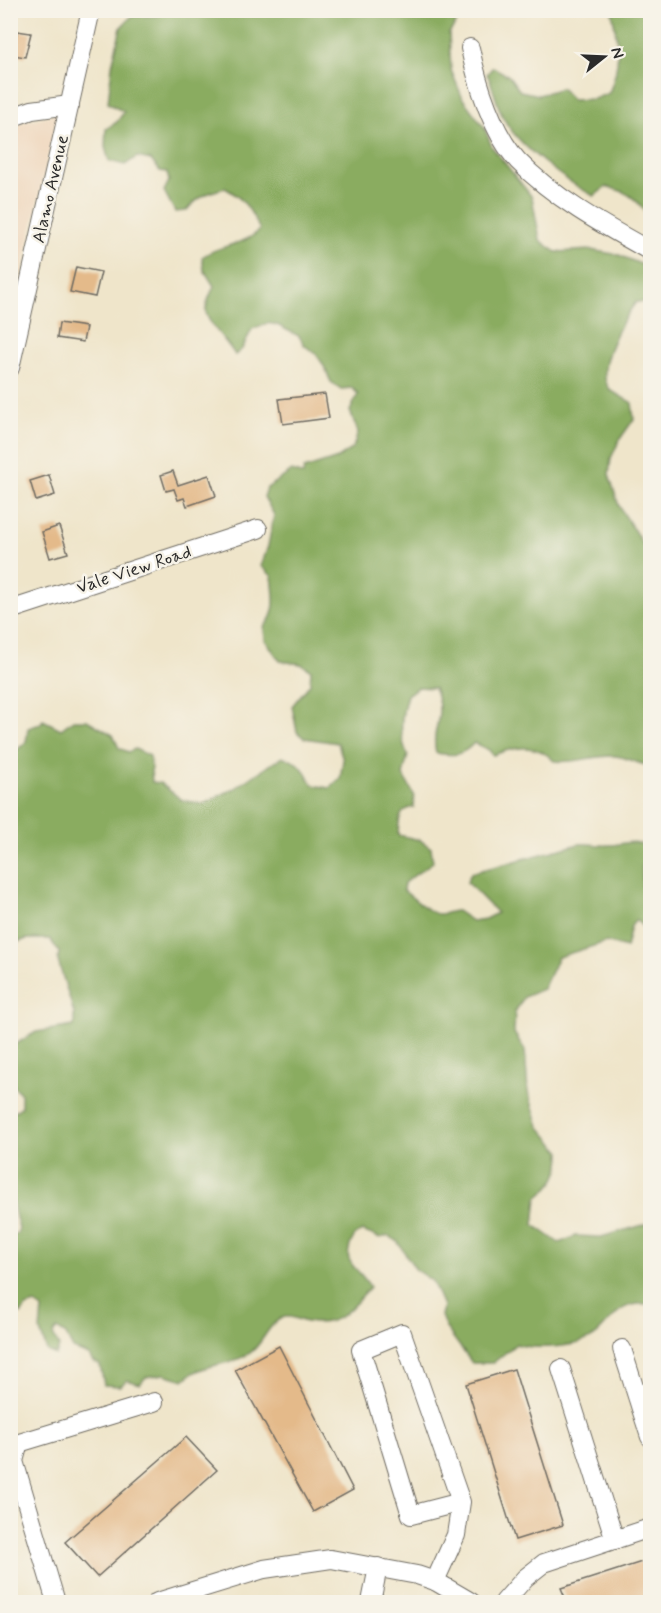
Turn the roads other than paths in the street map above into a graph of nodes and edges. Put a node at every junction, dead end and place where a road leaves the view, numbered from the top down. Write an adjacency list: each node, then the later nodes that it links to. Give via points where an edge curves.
1 (92, 10): 3 (street, Alamo Avenue)
2 (470, 48): 5 (street, via 476,78 492,118 517,160 571,205)
3 (70, 105): 4 (street, via 32,110); 6 (street, Alamo Avenue)
4 (10, 118)
5 (651, 251)
6 (10, 368)
7 (258, 529): 8 (street, Vale View Road)
8 (10, 610)
9 (622, 1349): 12 (street)
10 (561, 1369): 15 (street)
11 (154, 1402): 18 (street, via 18,1443 14,1461)
12 (651, 1437)
13 (461, 1502): 13 (street, via 402,1333 361,1350 411,1515); 17 (street, via 456,1535)
14 (651, 1528): 15 (street)
15 (615, 1540): 22 (street, via 544,1563)
16 (378, 1567): 17 (street); 19 (street, via 331,1559 296,1562); 20 (street)
17 (435, 1581): 21 (street)
18 (56, 1602)
19 (157, 1602)
20 (371, 1602)
21 (471, 1602)
22 (504, 1602)

